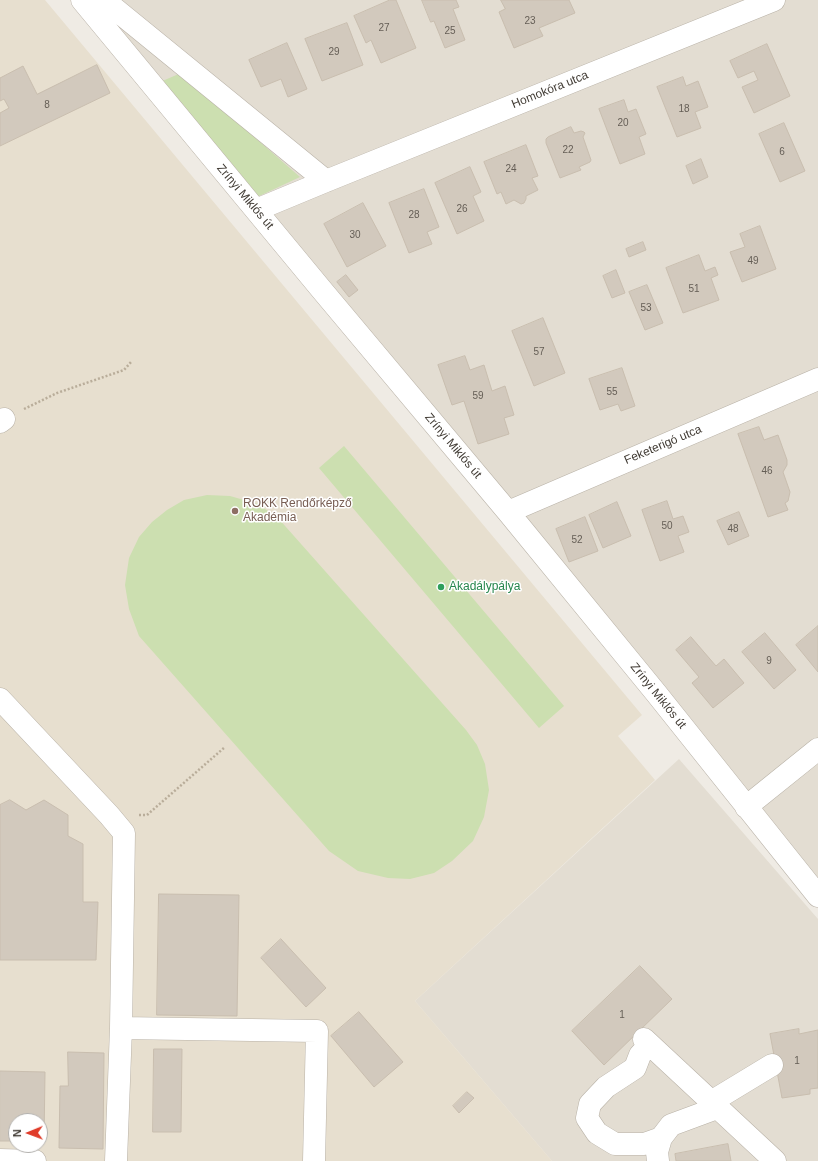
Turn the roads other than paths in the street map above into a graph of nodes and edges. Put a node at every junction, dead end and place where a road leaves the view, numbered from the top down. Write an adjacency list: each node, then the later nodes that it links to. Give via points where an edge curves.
1 (82, 0): 5 (street, Zrínyi Miklós út)
2 (104, 0): 4 (street)
3 (774, 0): 4 (street, Homokóra utca)
4 (326, 181): 5 (street, Homokóra utca)
5 (256, 210): 7 (street, Zrínyi Miklós út)
6 (814, 383): 7 (street, Feketerigó utca)
7 (508, 512): 10 (street, Zrínyi Miklós út)
8 (0, 699): 12 (street, via 124,833)
9 (818, 749): 10 (street)
10 (746, 807): 11 (street, Zrínyi Miklós út)
11 (818, 896)
12 (121, 1028): 18 (street); 19 (street, via 317,1031)
13 (772, 1065): 14 (street)
14 (714, 1105): 15 (street, via 671,1125); 15 (street, via 646,1042 635,1068 606,1087 590,1104 587,1118 597,1133 615,1144 644,1144); 21 (street)
15 (661, 1138): 20 (street, via 657,1152)
16 (0, 1160): 17 (street)
17 (35, 1161)
18 (116, 1161)
19 (314, 1161)
20 (658, 1161)
21 (775, 1161)

